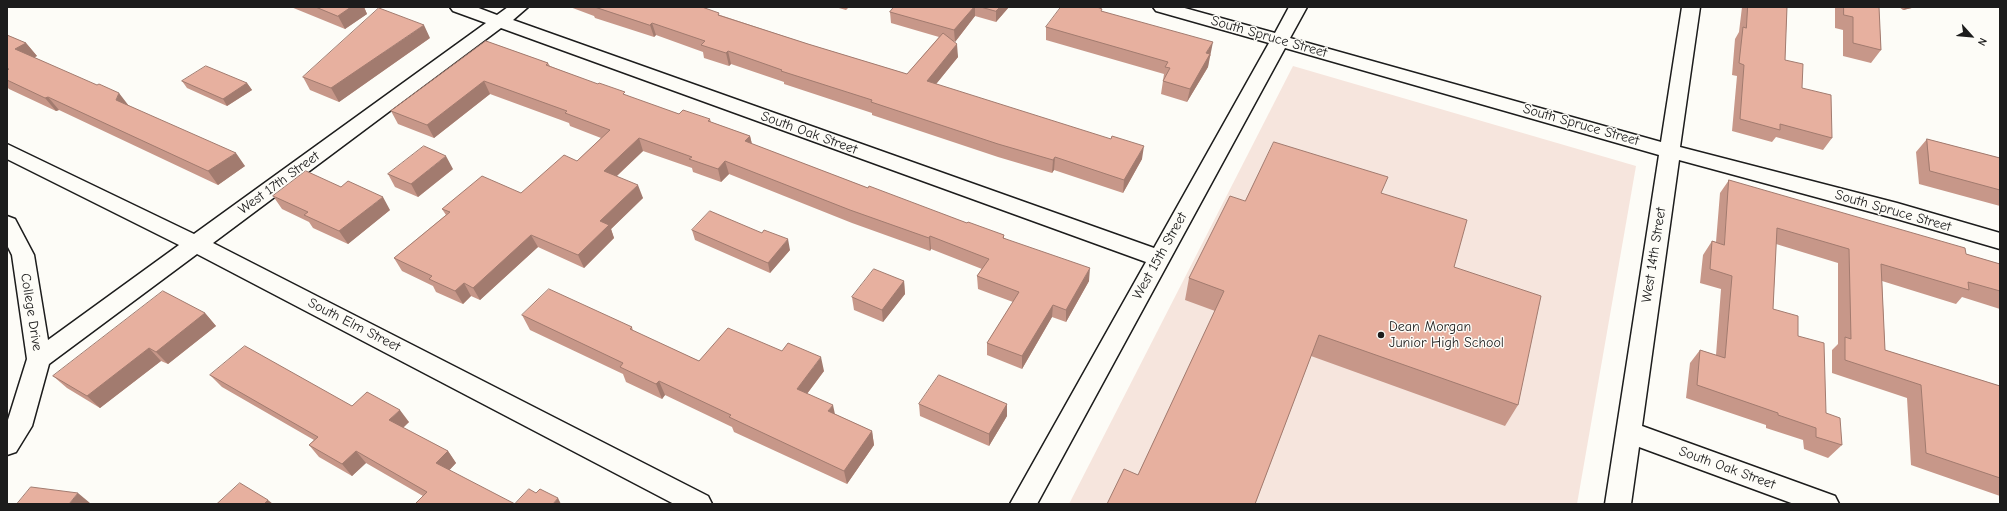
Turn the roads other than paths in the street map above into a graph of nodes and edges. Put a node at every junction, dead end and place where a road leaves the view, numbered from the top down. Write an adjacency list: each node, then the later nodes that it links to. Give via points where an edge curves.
1 (459, 7): 6 (street, South Oak Street)
2 (519, 7): 6 (street, West 17th Street)
3 (1162, 7): 7 (street, South Spruce Street)
4 (1298, 7): 7 (street, West 15th Street)
5 (1691, 7): 9 (street, West 14th Street)
6 (499, 21): 12 (street, West 17th Street); 13 (street, South Oak Street)
7 (1280, 41): 9 (street, South Spruce Street); 13 (street, West 15th Street)
8 (7, 151): 12 (street, South Elm Street)
9 (1670, 151): 11 (street, South Spruce Street); 15 (street, West 14th Street)
10 (7, 224): 14 (street, College Drive, via 23,255)
11 (2000, 241)
12 (196, 244): 14 (street, West 17th Street); 17 (street, South Elm Street)
13 (1159, 258): 18 (street, West 15th Street)
14 (39, 359): 16 (street, College Drive, via 19,426)
15 (1628, 432): 19 (street, West 14th Street); 20 (street, South Oak Street)
16 (7, 444)
17 (699, 504)
18 (1023, 504)
19 (1618, 504)
20 (1826, 504)

